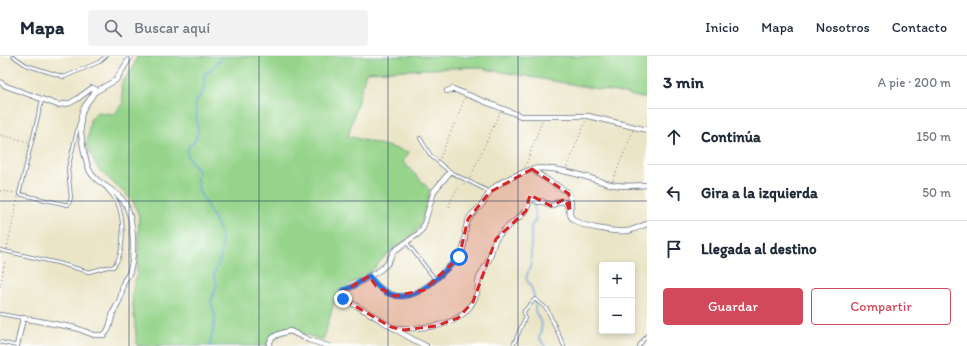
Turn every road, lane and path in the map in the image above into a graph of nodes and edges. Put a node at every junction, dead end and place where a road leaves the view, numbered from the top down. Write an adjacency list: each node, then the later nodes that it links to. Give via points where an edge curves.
1 (13, 56): 2 (lane, via 26,65 64,77 99,62)
2 (106, 56)
3 (131, 56): 6 (street, via 116,80)
4 (0, 83): 8 (street)
5 (447, 91): 7 (street, via 453,89)
6 (95, 92): 8 (street, via 96,89 92,88 65,105); 10 (street)
7 (467, 94): 9 (street); 18 (path)
8 (42, 100): 17 (lane)
9 (502, 108): 12 (street, via 521,116); 23 (path)
10 (81, 113): 24 (street, via 81,130 88,169); 29 (lane, via 68,169 71,198 68,205)
11 (588, 116): 12 (street); 13 (street); 21 (path)
12 (544, 117): 22 (path)
13 (634, 128): 14 (street); 25 (path)
14 (647, 130)
15 (0, 135): 17 (path)
16 (420, 138): 18 (lane)
17 (31, 142): 29 (lane)
18 (438, 162): 20 (lane)
19 (532, 169): 21 (street); 22 (street); 31 (street, via 569,194)
20 (450, 172): 23 (lane); 33 (street, via 434,191 423,228)
21 (566, 172): 25 (street)
22 (523, 173): 28 (street, via 499,184)
23 (469, 181): 28 (lane); 30 (path, via 459,187)
24 (103, 184): 35 (lane, via 116,201 122,219 121,251 113,267 89,272); 40 (street, via 126,204 132,229 130,270 108,332 104,335 94,335 76,328)
25 (611, 184): 26 (street)
26 (647, 185)
27 (0, 190): 29 (path)
28 (490, 192): 37 (street, via 468,219 459,257)
29 (19, 194): 35 (path)
30 (449, 207)
31 (570, 212): 32 (street, via 577,222 618,232); 41 (street, via 567,204 560,200 551,206 542,201 530,200 526,211 496,239 490,258 482,270 473,302 467,311 447,324 404,330)
32 (647, 224)
33 (408, 243): 36 (street, via 394,251 387,264); 37 (lane)
34 (0, 250): 35 (lane)
35 (6, 252): 38 (path)
36 (369, 276): 37 (street, via 376,286 395,296 424,290); 41 (street, via 344,290 343,299)
37 (436, 280)
38 (0, 287)
39 (0, 314): 40 (lane)
40 (23, 318): 44 (street)
41 (391, 327): 47 (street)
42 (647, 335): 50 (lane)
43 (0, 342): 44 (lane)
44 (17, 346)
45 (269, 346): 46 (street, via 272,337 290,331)
46 (328, 346)
47 (426, 346)
48 (513, 346): 49 (lane, via 525,318 524,311 535,299 547,309)
49 (564, 346)
50 (639, 346)

